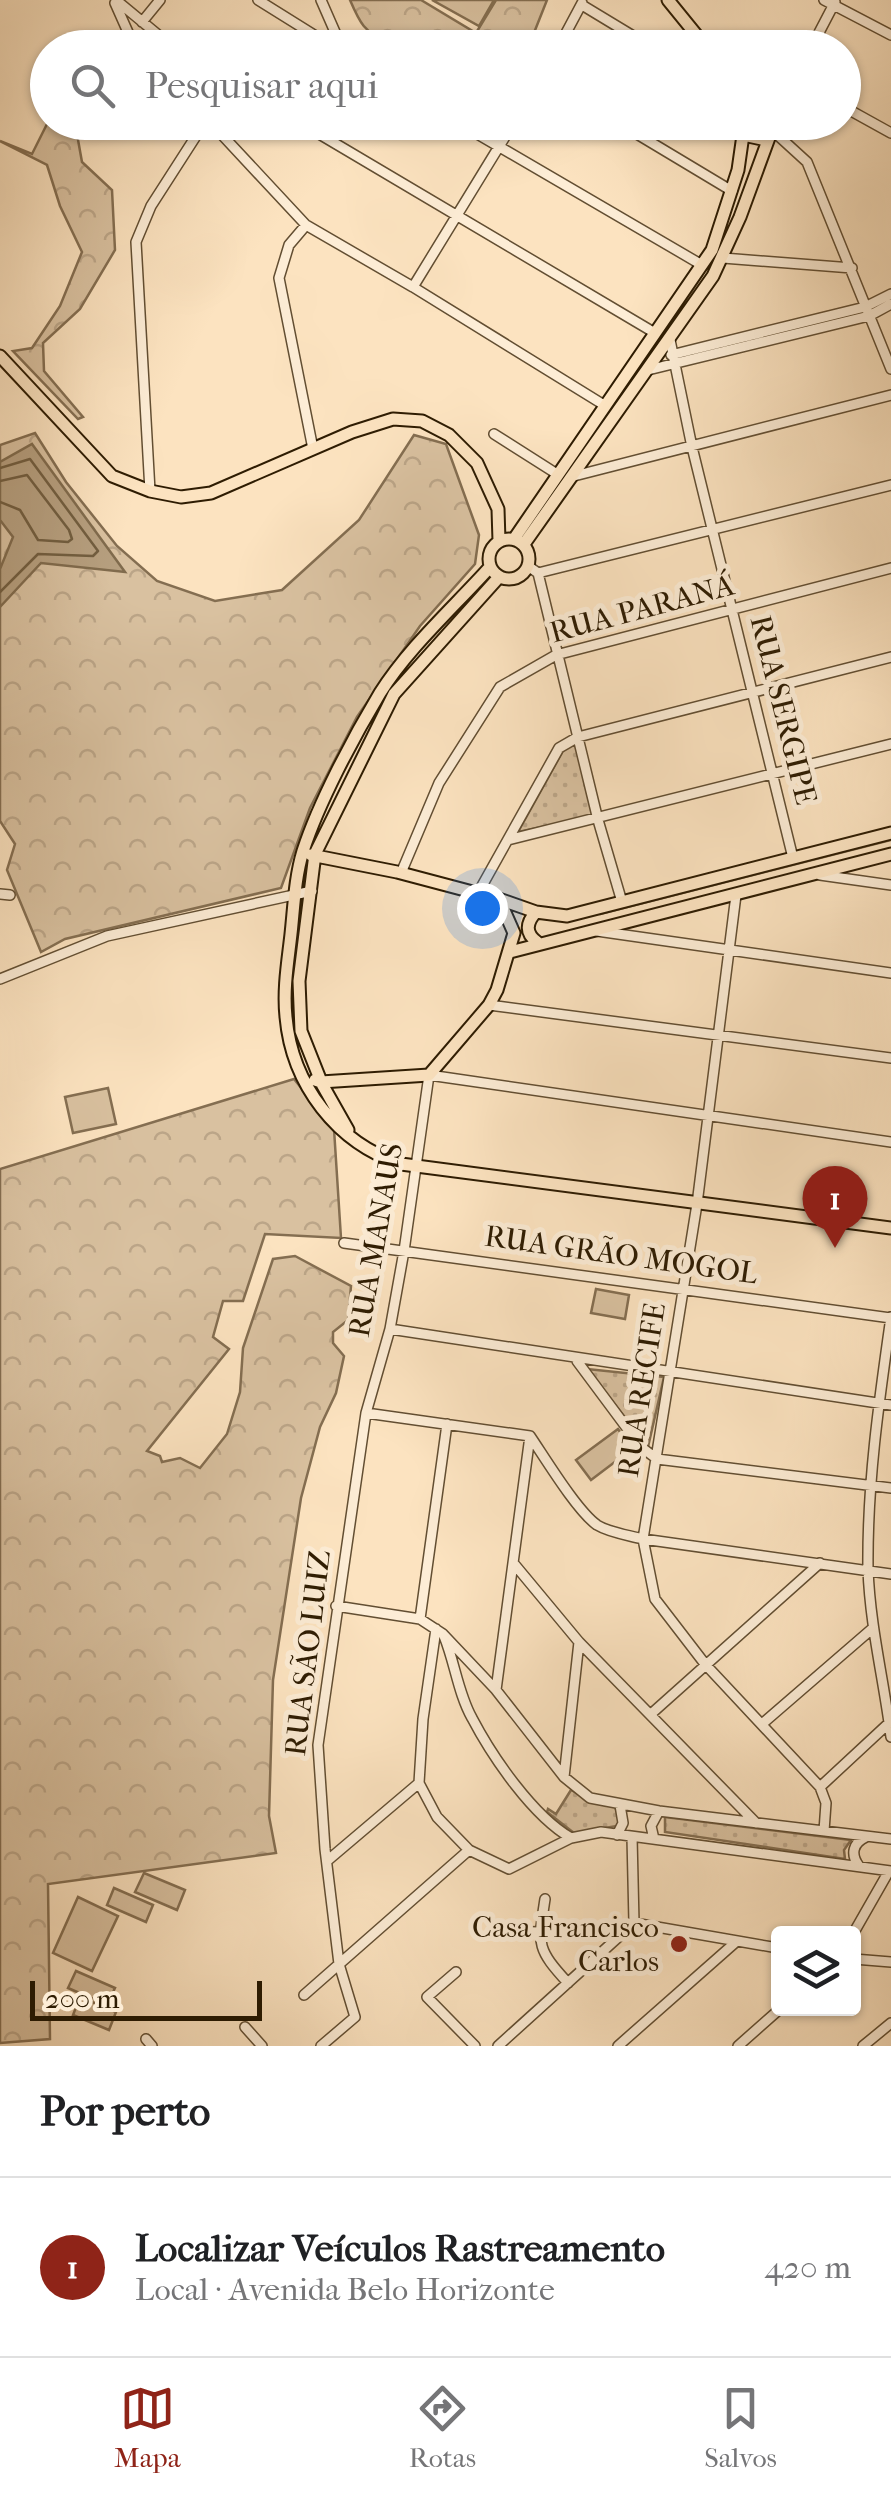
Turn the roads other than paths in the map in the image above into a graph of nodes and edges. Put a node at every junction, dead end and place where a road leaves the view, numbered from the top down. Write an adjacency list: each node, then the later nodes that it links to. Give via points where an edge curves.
1 (115, 0): 8 (street); 9 (street)
2 (160, 0): 8 (street)
3 (258, 0): 11 (street)
4 (320, 0): 12 (street)
5 (668, 0): 15 (main road)
6 (832, 2): 16 (street); 17 (street)
7 (582, 3): 13 (street); 14 (street)
8 (142, 22): 10 (street)
9 (128, 30)
10 (152, 30)
11 (308, 30)
12 (331, 30)
13 (568, 30)
14 (625, 30)
15 (692, 30)
16 (819, 30)
17 (891, 35)
18 (861, 116): 19 (street)
19 (890, 134)
20 (195, 140): 54 (street, via 151,206 136,242)
21 (224, 140): 32 (street)
22 (329, 140): 31 (street)
23 (486, 140): 29 (street)
24 (504, 140): 29 (street)
25 (647, 140): 30 (street)
26 (740, 140): 30 (main road)
27 (768, 140): 33 (main road)
28 (784, 140): 35 (street, via 808,162)
29 (499, 148): 31 (street); 34 (street)
30 (732, 191): 34 (main road)
31 (457, 216): 36 (street); 40 (street)
32 (306, 225): 36 (street); 50 (street, via 289,245 279,278)
33 (723, 258): 35 (street); 41 (main road)
34 (702, 265): 40 (main road)
35 (852, 268): 39 (street)
36 (413, 287): 47 (street)
37 (891, 294): 39 (street)
38 (891, 304): 39 (street)
39 (867, 311): 43 (street); 44 (street)
40 (656, 334): 47 (main road)
41 (670, 340): 43 (street, RUA SERGIPE); 45 (main road)
42 (0, 356): 54 (main road, via 112,476)
43 (672, 360): 45 (street); 49 (street, RUA SERGIPE)
44 (891, 369)
45 (648, 370): 52 (main road)
46 (891, 395): 49 (street)
47 (604, 405): 51 (main road)
48 (494, 434): 51 (street)
49 (692, 447): 52 (street); 55 (street, RUA SERGIPE)
50 (313, 449): 54 (main road, via 211,493); 56 (main road, via 393,419 422,421 448,434 477,463 498,510)
51 (557, 474): 57 (main road)
52 (574, 476): 57 (main road)
53 (891, 485): 55 (street)
54 (150, 491)
55 (712, 528): 59 (street); 61 (street, RUA SERGIPE)
56 (499, 541): 57 (main road); 60 (main road, via 491,549)
57 (519, 542): 59 (main road)
58 (891, 568): 61 (street, RUA PARANÁ)
59 (533, 570): 60 (main road, via 516,578); 62 (street)
60 (495, 572): 72 (main road, via 382,690 311,827)
61 (732, 610): 62 (street, RUA PARANÁ); 64 (street, RUA SERGIPE)
62 (556, 655): 65 (street); 74 (street, RUA PARANÁ, via 500,687 439,783)
63 (891, 657): 64 (street)
64 (753, 694): 65 (street); 67 (street, RUA SERGIPE)
65 (578, 737): 68 (street); 70 (street, via 559,748)
66 (891, 744): 67 (street)
67 (774, 776): 68 (street); 73 (street, RUA SERGIPE)
68 (598, 820): 70 (street); 82 (street)
69 (891, 833): 73 (main road)
70 (508, 840): 78 (street)
71 (891, 854): 75 (main road)
72 (308, 855): 74 (main road); 77 (main road); 80 (main road)
73 (793, 858): 82 (main road)
74 (401, 873): 78 (main road)
75 (815, 874): 76 (street); 79 (main road)
76 (891, 886)
77 (312, 891): 80 (street); 95 (main road, via 299,981 302,1031)
78 (478, 893): 81 (main road)
79 (736, 895): 84 (main road); 86 (street, RUA RECIFE)
80 (295, 896): 89 (street, via 107,936); 93 (main road, via 286,1020)
81 (500, 898): 83 (main road); 87 (main road, via 514,933)
82 (622, 902): 83 (main road, via 566,916)
83 (536, 912): 85 (main road, via 528,929)
84 (593, 930): 85 (main road); 86 (street)
85 (538, 942): 87 (main road)
86 (729, 950): 88 (street); 91 (street, RUA RECIFE)
87 (510, 952): 90 (main road)
88 (891, 973)
89 (0, 979)
90 (489, 1005): 91 (street); 94 (main road)
91 (718, 1035): 92 (street); 96 (street, RUA RECIFE)
92 (891, 1058)
93 (302, 1074): 95 (main road); 98 (main road, via 326,1116)
94 (430, 1074): 95 (main road); 96 (street); 99 (street, RUA MANAUS)
95 (321, 1082): 98 (main road)
96 (708, 1116): 97 (street); 100 (street, RUA RECIFE)
97 (891, 1142)
98 (360, 1146): 99 (main road)
99 (414, 1166): 100 (main road); 103 (street, RUA MANAUS)
100 (697, 1204): 101 (main road); 104 (street, RUA RECIFE)
101 (891, 1228)
102 (344, 1243): 103 (street, RUA GRÃO MOGOL)
103 (404, 1252): 104 (street, RUA GRÃO MOGOL); 106 (street, RUA MANAUS)
104 (684, 1289): 105 (street, RUA GRÃO MOGOL); 108 (street, RUA RECIFE)
105 (891, 1318): 109 (street)
106 (390, 1329): 107 (street); 111 (street, RUA MANAUS)
107 (577, 1360): 108 (street); 114 (street)
108 (669, 1373): 109 (street); 114 (street, RUA RECIFE)
109 (879, 1404): 110 (street); 115 (street)
110 (891, 1405)
111 (366, 1413): 112 (street); 122 (street, RUA SÃO LUIZ)
112 (447, 1424): 113 (street); 123 (street)
113 (530, 1436): 117 (street, via 596,1524); 119 (street)
114 (657, 1459): 115 (street); 117 (street, RUA RECIFE)
115 (870, 1486): 116 (street); 120 (street)
116 (891, 1488)
117 (642, 1539): 118 (street); 127 (street, RUA RECIFE, via 655,1599)
118 (820, 1563): 120 (street); 127 (street)
119 (515, 1565): 126 (street); 128 (street)
120 (868, 1572): 121 (street); 124 (street)
121 (891, 1574)
122 (336, 1606): 123 (street); 147 (street, RUA SÃO LUIZ, via 318,1745)
123 (420, 1619): 125 (street)
124 (873, 1628): 130 (street); 131 (street)
125 (440, 1632): 128 (street); 134 (street); 142 (street, via 471,1717 532,1805)
126 (579, 1642): 129 (street); 133 (street)
127 (706, 1664): 129 (street); 131 (street, RUA RECIFE)
128 (496, 1690): 133 (street)
129 (650, 1714): 138 (street)
130 (889, 1723): 132 (street); 135 (street)
131 (762, 1724): 135 (street, RUA RECIFE)
132 (891, 1737)
133 (564, 1776): 136 (street, via 590,1798)
134 (419, 1783): 146 (street, via 437,1817); 147 (street)
135 (820, 1786): 139 (street)
136 (620, 1806): 137 (street); 140 (street)
137 (659, 1811): 138 (street); 144 (street, via 651,1826)
138 (756, 1823): 139 (street)
139 (824, 1831): 141 (street)
140 (617, 1835): 142 (street); 143 (street)
141 (866, 1837): 145 (street); 148 (street, via 853,1853)
142 (571, 1838): 146 (street, via 509,1869)
143 (632, 1838): 144 (street); 151 (street)
144 (654, 1839): 148 (street)
145 (891, 1839)
146 (469, 1850): 159 (street)
147 (327, 1861): 159 (street, RUA SÃO LUIZ)
148 (859, 1866): 149 (street)
149 (890, 1871): 152 (street)
150 (545, 1900): 154 (street)
151 (634, 1924): 155 (street); 161 (street)
152 (858, 1926)
153 (496, 1930): 154 (street)
154 (540, 1932): 161 (street, via 542,1955)
155 (737, 1941): 156 (street); 170 (street)
156 (771, 1947)
157 (861, 1960): 158 (street)
158 (891, 1962)
159 (338, 1964): 162 (street); 167 (street, RUA SÃO LUIZ, via 355,2017)
160 (456, 1972): 168 (street, via 428,1997)
161 (568, 1982): 169 (street)
162 (304, 1995)
163 (772, 2016): 171 (street)
164 (891, 2023): 172 (street)
165 (245, 2027): 166 (street)
166 (262, 2046)
167 (321, 2046)
168 (476, 2046)
169 (498, 2046)
170 (618, 2046)
171 (738, 2046)
172 (863, 2046)

